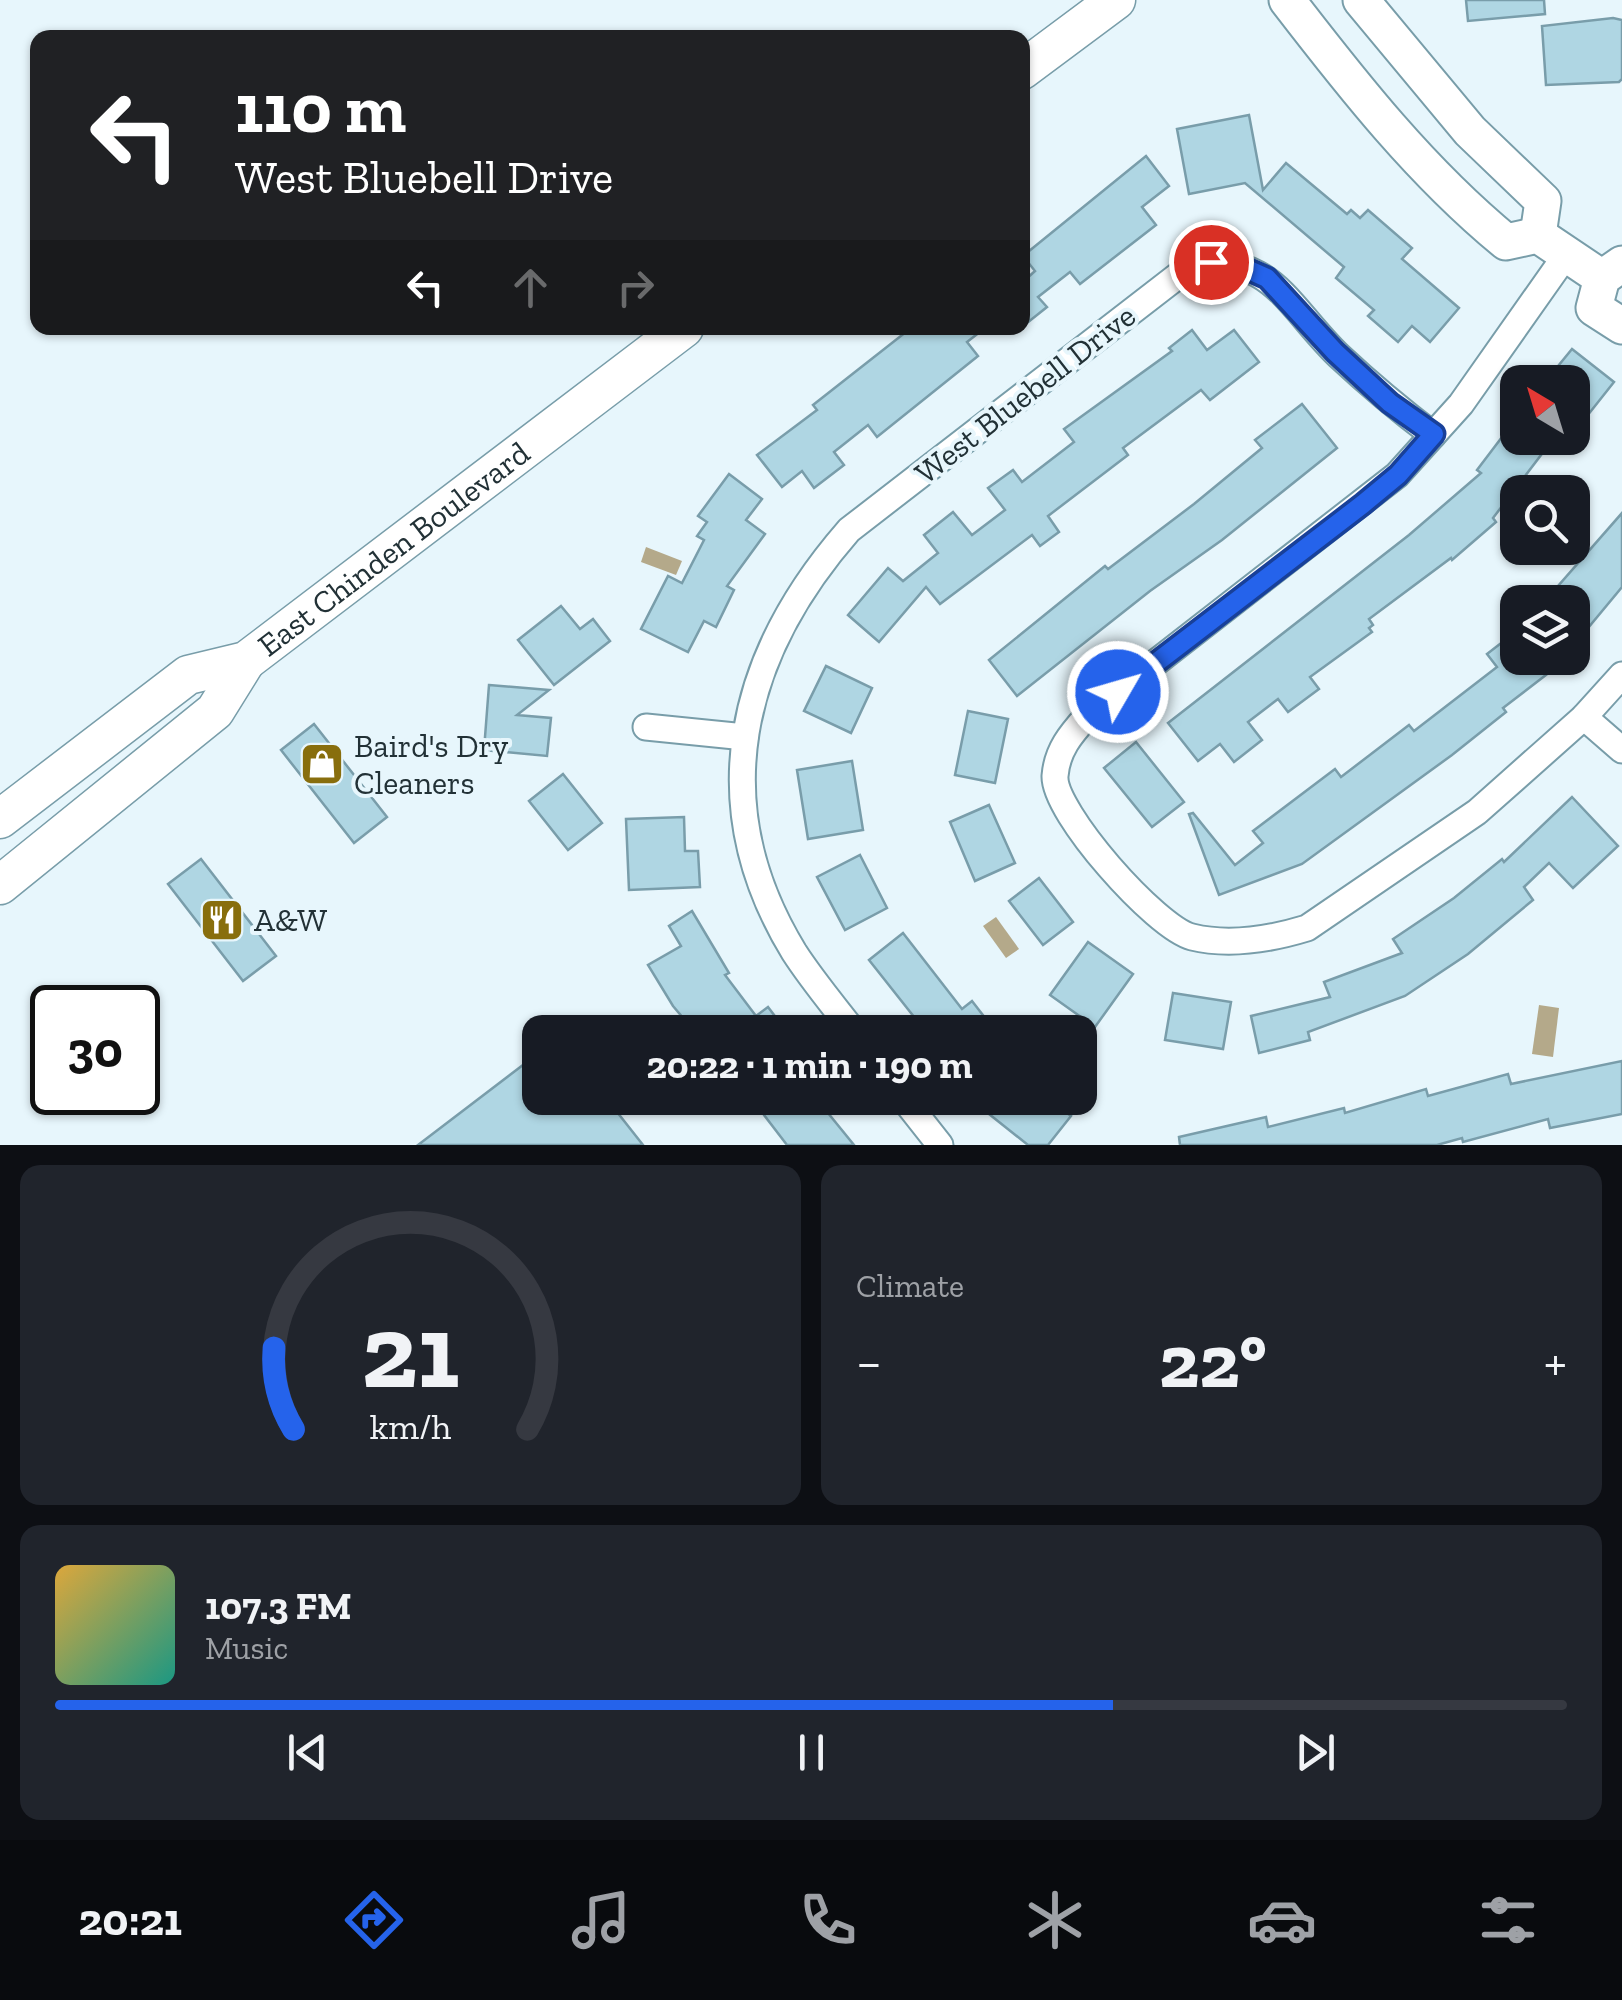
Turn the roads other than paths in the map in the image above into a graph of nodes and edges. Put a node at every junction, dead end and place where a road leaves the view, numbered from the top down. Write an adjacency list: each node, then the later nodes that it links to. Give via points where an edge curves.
1 (1116, 0): 4 (main road)
2 (1287, 0): 5 (street, via 1369,107 1472,214 1506,242)
3 (1361, 0): 5 (street, via 1470,132 1543,200)
4 (1030, 64)
5 (1552, 245): 6 (street); 9 (street, via 1461,404)
6 (1612, 271): 7 (street, via 1594,308)
7 (1622, 326)
8 (675, 335): 10 (main road, East Chinden Boulevard)
9 (1434, 434): 12 (street, via 1386,484 1087,716 1064,742 1054,778 1066,811 1156,916 1193,937 1250,940 1307,928 1477,812); 15 (street, West Bluebell Drive, via 1335,352 1267,278 1211,262 1184,271 849,530 782,621)
10 (246, 661): 14 (main road, East Chinden Boulevard, via 188,675); 19 (main road, via 216,712)
11 (1622, 676): 12 (street)
12 (1584, 717): 16 (street)
13 (646, 727): 15 (street)
14 (105, 737): 17 (main road, East Chinden Boulevard); 18 (main road, via 98,776)
15 (746, 737): 20 (street, West Bluebell Drive, via 743,801 760,880 795,953)
16 (1622, 750)
17 (0, 818)
18 (0, 858)
19 (0, 885)
20 (841, 1015)
21 (916, 1115): 22 (street)
22 (940, 1145)

